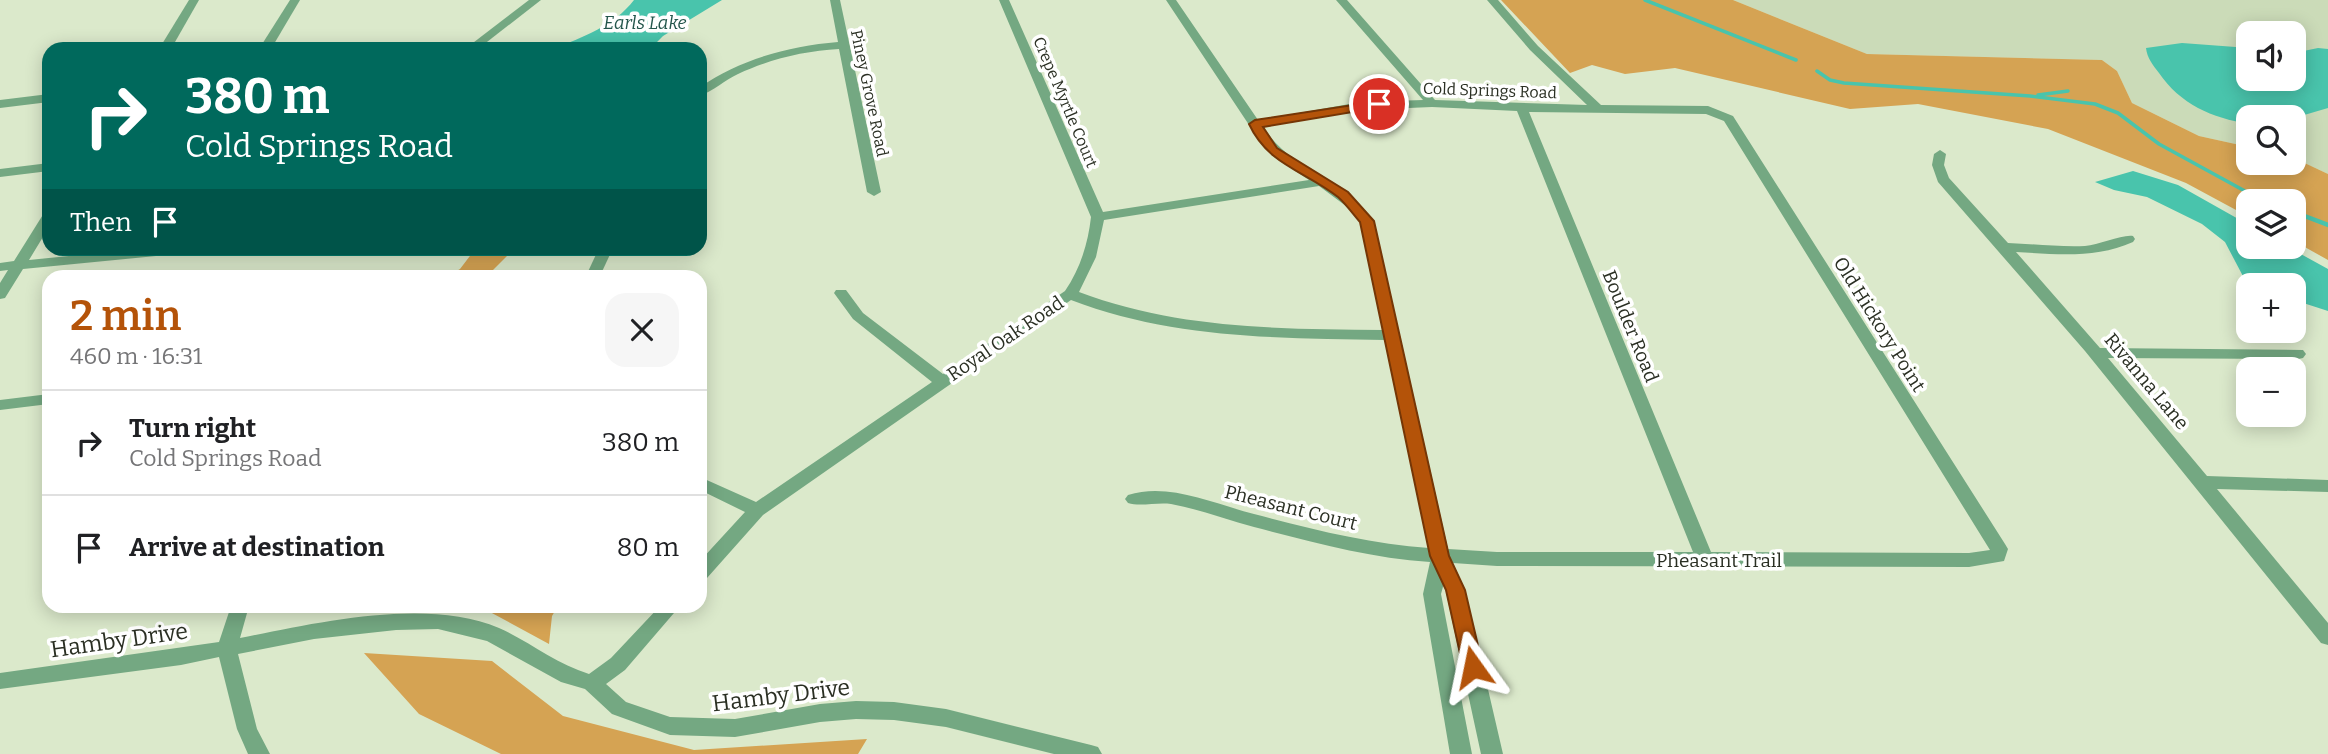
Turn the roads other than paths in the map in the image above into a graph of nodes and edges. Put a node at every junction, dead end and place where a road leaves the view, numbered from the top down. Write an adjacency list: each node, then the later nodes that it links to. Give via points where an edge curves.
1 (194, 0): 9 (street)
2 (295, 0): 10 (street)
3 (536, 0): 11 (street)
4 (835, 0): 12 (street, Piney Grove Road)
5 (1004, 0): 26 (street, Crepe Myrtle Court)
6 (1171, 0): 20 (street)
7 (1341, 0): 15 (street)
8 (1492, 0): 18 (street)
9 (170, 42)
10 (269, 42)
11 (480, 42)
12 (843, 45): 13 (street, via 809,48 755,63); 25 (street, Piney Grove Road)
13 (707, 87)
14 (42, 99): 16 (street)
15 (1432, 103): 17 (street, Cold Springs Road); 20 (street, Cold Springs Road, via 1361,106)
16 (0, 104)
17 (1522, 108): 18 (street, Cold Springs Road); 49 (street, Boulder Road)
18 (1597, 108): 19 (street, Cold Springs Road, via 1708,110)
19 (1724, 115): 47 (street, Old Hickory Point, via 1999,549)
20 (1255, 124): 24 (street, via 1272,151)
21 (1940, 154): 29 (street, Rivanna Lane, via 1943,179)
22 (42, 168): 23 (street)
23 (0, 173)
24 (1322, 182): 26 (street); 36 (street, via 1349,199 1367,221)
25 (874, 192)
26 (1098, 217): 34 (street, Royal Oak Road, via 1084,274)
27 (42, 227): 31 (street)
28 (2128, 239): 29 (street, via 2115,246 2087,249)
29 (2006, 247): 37 (street, Rivanna Lane)
30 (98, 256): 31 (street)
31 (18, 265): 32 (street); 35 (street)
32 (0, 267)
33 (841, 293): 39 (street, via 858,316)
34 (1070, 294): 36 (street, via 1095,305 1204,329); 39 (street, Royal Oak Road)
35 (0, 295)
36 (1392, 335): 48 (street)
37 (2096, 353): 38 (street); 42 (street, Rivanna Lane)
38 (2298, 354)
39 (941, 381): 46 (street, Royal Oak Road)
40 (42, 400): 41 (street)
41 (0, 405)
42 (2204, 482): 44 (street); 53 (street, Rivanna Lane)
43 (707, 486): 46 (street)
44 (2328, 486)
45 (1134, 499): 48 (street, Pheasant Court, via 1171,498 1389,552)
46 (757, 510): 50 (street, Royal Oak Road)
47 (1998, 555): 49 (street, Pheasant Trail, via 1969,561)
48 (1440, 556): 49 (street, Pheasant Trail); 59 (street, via 1432,594); 60 (street, via 1456,590)
49 (1704, 558)
50 (707, 565)
51 (238, 613): 54 (street)
52 (665, 613): 56 (street, via 618,664)
53 (2328, 637)
54 (227, 648): 55 (street, Hamby Drive); 56 (street, Hamby Drive, via 314,631 438,621 492,634 568,677); 57 (street, via 247,729)
55 (0, 681)
56 (592, 683): 58 (street, Hamby Drive, via 619,708 670,726 735,728 820,713 894,711 946,718)
57 (259, 754)
58 (1091, 754)
59 (1461, 754)
60 (1492, 754)

